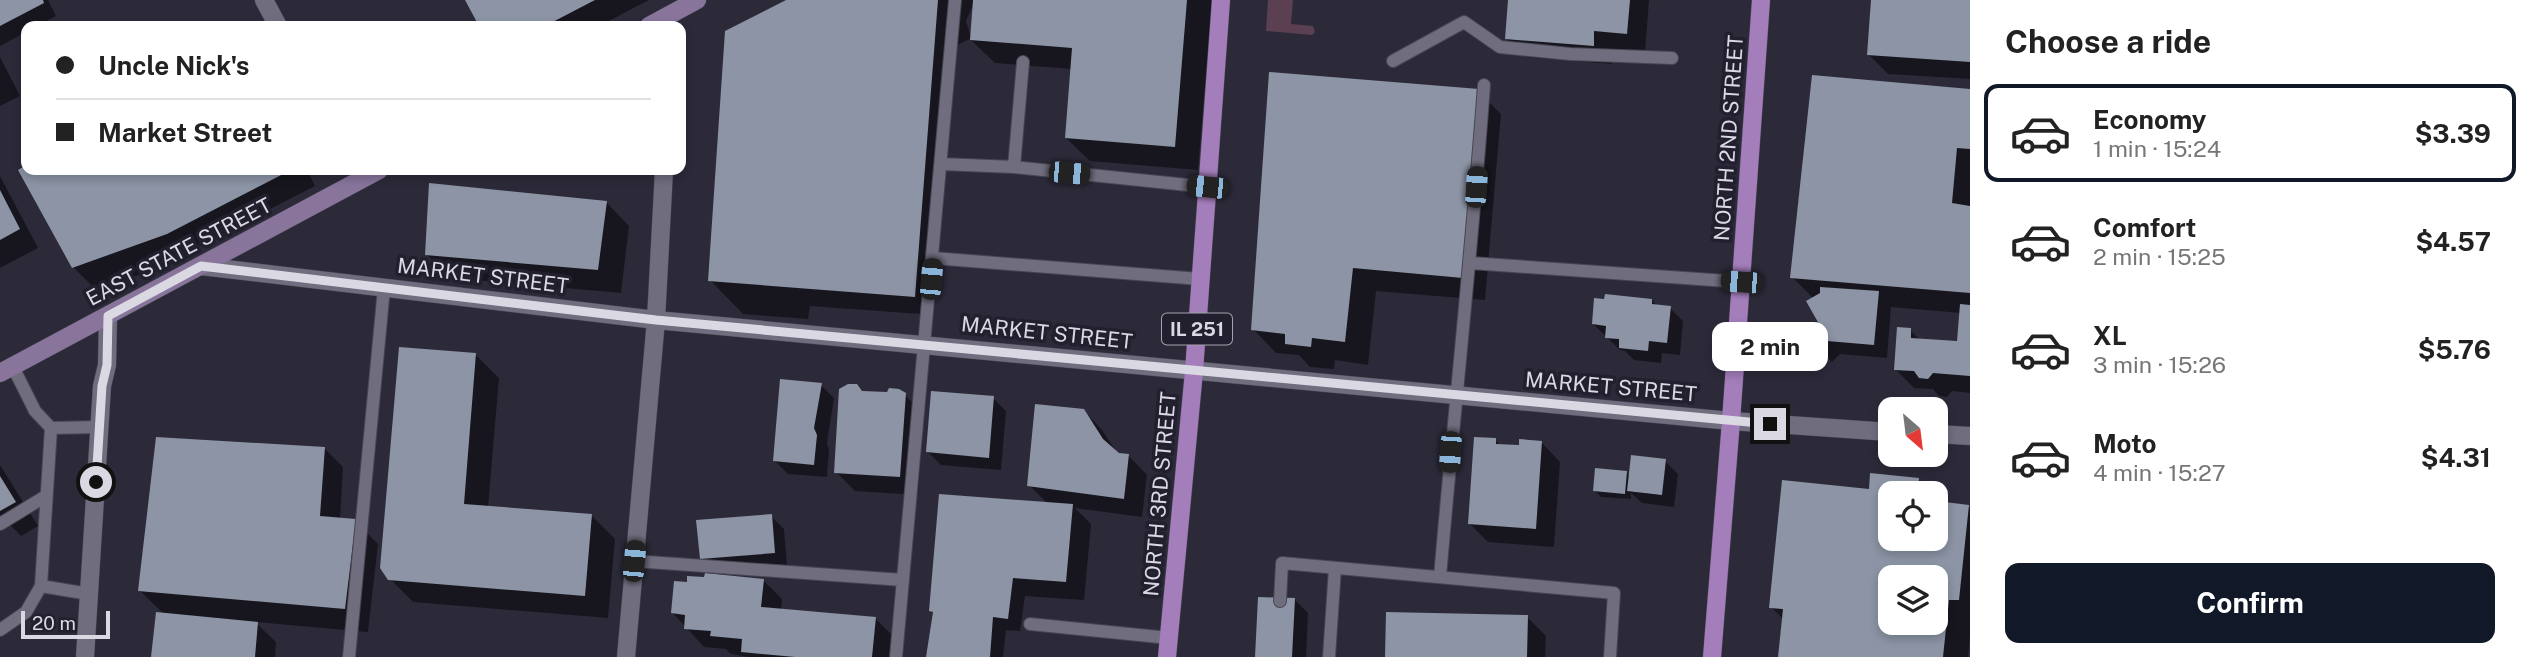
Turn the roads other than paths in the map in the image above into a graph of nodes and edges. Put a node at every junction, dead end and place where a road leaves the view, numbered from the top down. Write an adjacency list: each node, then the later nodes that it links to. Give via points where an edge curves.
1 (264, 0): 7 (street)
2 (697, 0): 6 (main road)
3 (955, 0): 12 (lane)
4 (1221, 0): 16 (main road, NORTH 3RD STREET / IL 251)
5 (1761, 0): 21 (main road, NORTH 2ND STREET)
6 (673, 20)
7 (275, 21)
8 (1672, 58): 9 (lane, via 1500,47 1464,22)
9 (1393, 61)
10 (1023, 62): 13 (lane)
11 (1484, 85): 18 (lane)
12 (941, 164): 13 (lane); 17 (lane)
13 (1014, 167): 16 (lane)
14 (358, 175): 19 (main road, EAST STATE STREET)
15 (664, 175): 24 (street)
16 (1207, 187): 20 (main road, NORTH 3RD STREET / IL 251)
17 (933, 258): 20 (lane); 25 (lane)
18 (1471, 263): 21 (lane); 28 (lane)
19 (201, 266): 22 (street, MARKET STREET); 23 (main road, EAST STATE STREET)
20 (1200, 279): 27 (main road, NORTH 3RD STREET / IL 251)
21 (1741, 282): 29 (main road, NORTH 2ND STREET)
22 (384, 288): 24 (street, MARKET STREET); 48 (lane)
23 (108, 316): 26 (main road, EAST STATE STREET); 30 (street)
24 (656, 320): 25 (street, MARKET STREET); 37 (street)
25 (925, 344): 27 (street, MARKET STREET); 40 (lane)
26 (6, 370): 31 (lane)
27 (1194, 371): 28 (street, MARKET STREET); 46 (main road, NORTH 3RD STREET / IL 251)
28 (1455, 395): 29 (street, MARKET STREET); 39 (lane)
29 (1731, 421): 32 (street, MARKET STREET); 54 (main road, NORTH 2ND STREET)
30 (100, 427): 31 (lane); 42 (street)
31 (51, 428): 35 (lane)
32 (1878, 431)
33 (1948, 435): 34 (street)
34 (1970, 436)
35 (46, 496): 36 (lane); 41 (lane)
36 (0, 524)
37 (634, 561): 40 (lane); 49 (street)
38 (1335, 568): 39 (lane); 43 (lane, via 1282,564); 52 (lane)
39 (1440, 577): 53 (lane, via 1615,593)
40 (903, 580): 50 (lane)
41 (41, 586): 42 (lane); 45 (lane, via 26,612)
42 (89, 594): 47 (street)
43 (1280, 601)
44 (1030, 624): 46 (lane)
45 (0, 630)
46 (1169, 638): 51 (main road, NORTH 3RD STREET / IL 251)
47 (85, 657)
48 (349, 657)
49 (626, 657)
50 (895, 657)
51 (1167, 657)
52 (1329, 657)
53 (1610, 657)
54 (1712, 657)

